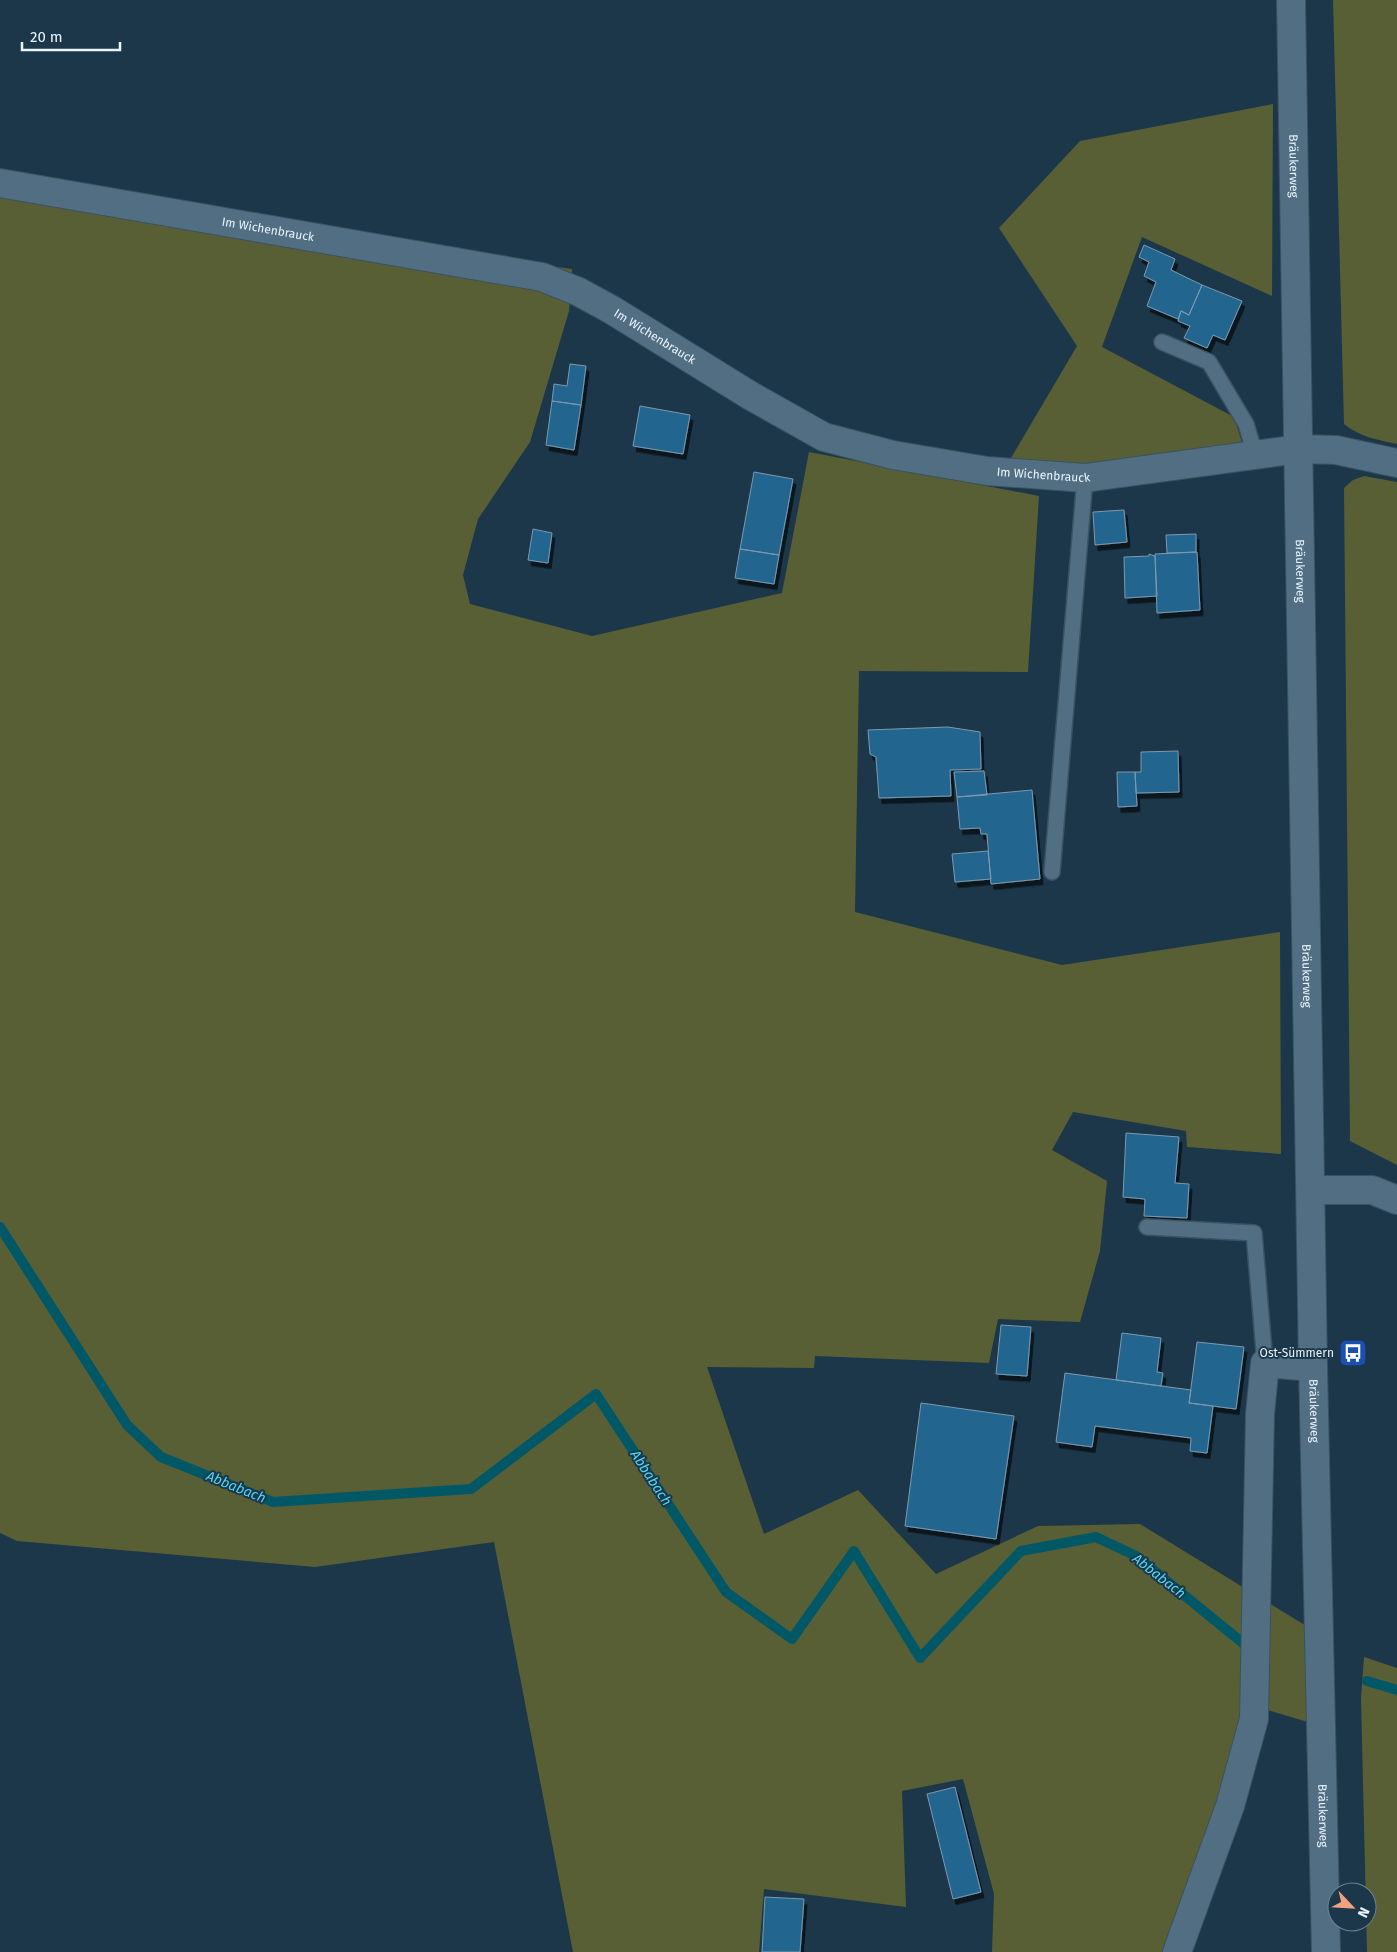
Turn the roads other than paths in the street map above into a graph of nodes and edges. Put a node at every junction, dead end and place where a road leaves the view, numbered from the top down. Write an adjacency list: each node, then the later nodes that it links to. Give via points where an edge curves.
1 (1291, 0): 4 (street, Bräukerweg)
2 (0, 183): 7 (street, Im Wichenbrauck, via 542,277 612,310 824,437 893,456 987,471)
3 (1162, 342): 5 (lane, via 1209,362 1246,424)
4 (1299, 449): 5 (street, Im Wichenbrauck); 6 (street, Im Wichenbrauck, via 1336,450); 9 (street, Bräukerweg)
5 (1255, 454): 7 (street, Im Wichenbrauck)
6 (1397, 463)
7 (1085, 478): 8 (lane)
8 (1052, 872)
9 (1310, 1190): 10 (street, via 1372,1190); 13 (street, Bräukerweg)
10 (1397, 1200)
11 (1147, 1227): 12 (lane, via 1254,1233)
12 (1265, 1363): 13 (street); 14 (street, via 1260,1414 1254,1718 1230,1806)
13 (1313, 1367): 15 (street, Bräukerweg)
14 (1177, 1952)
15 (1326, 1952)

